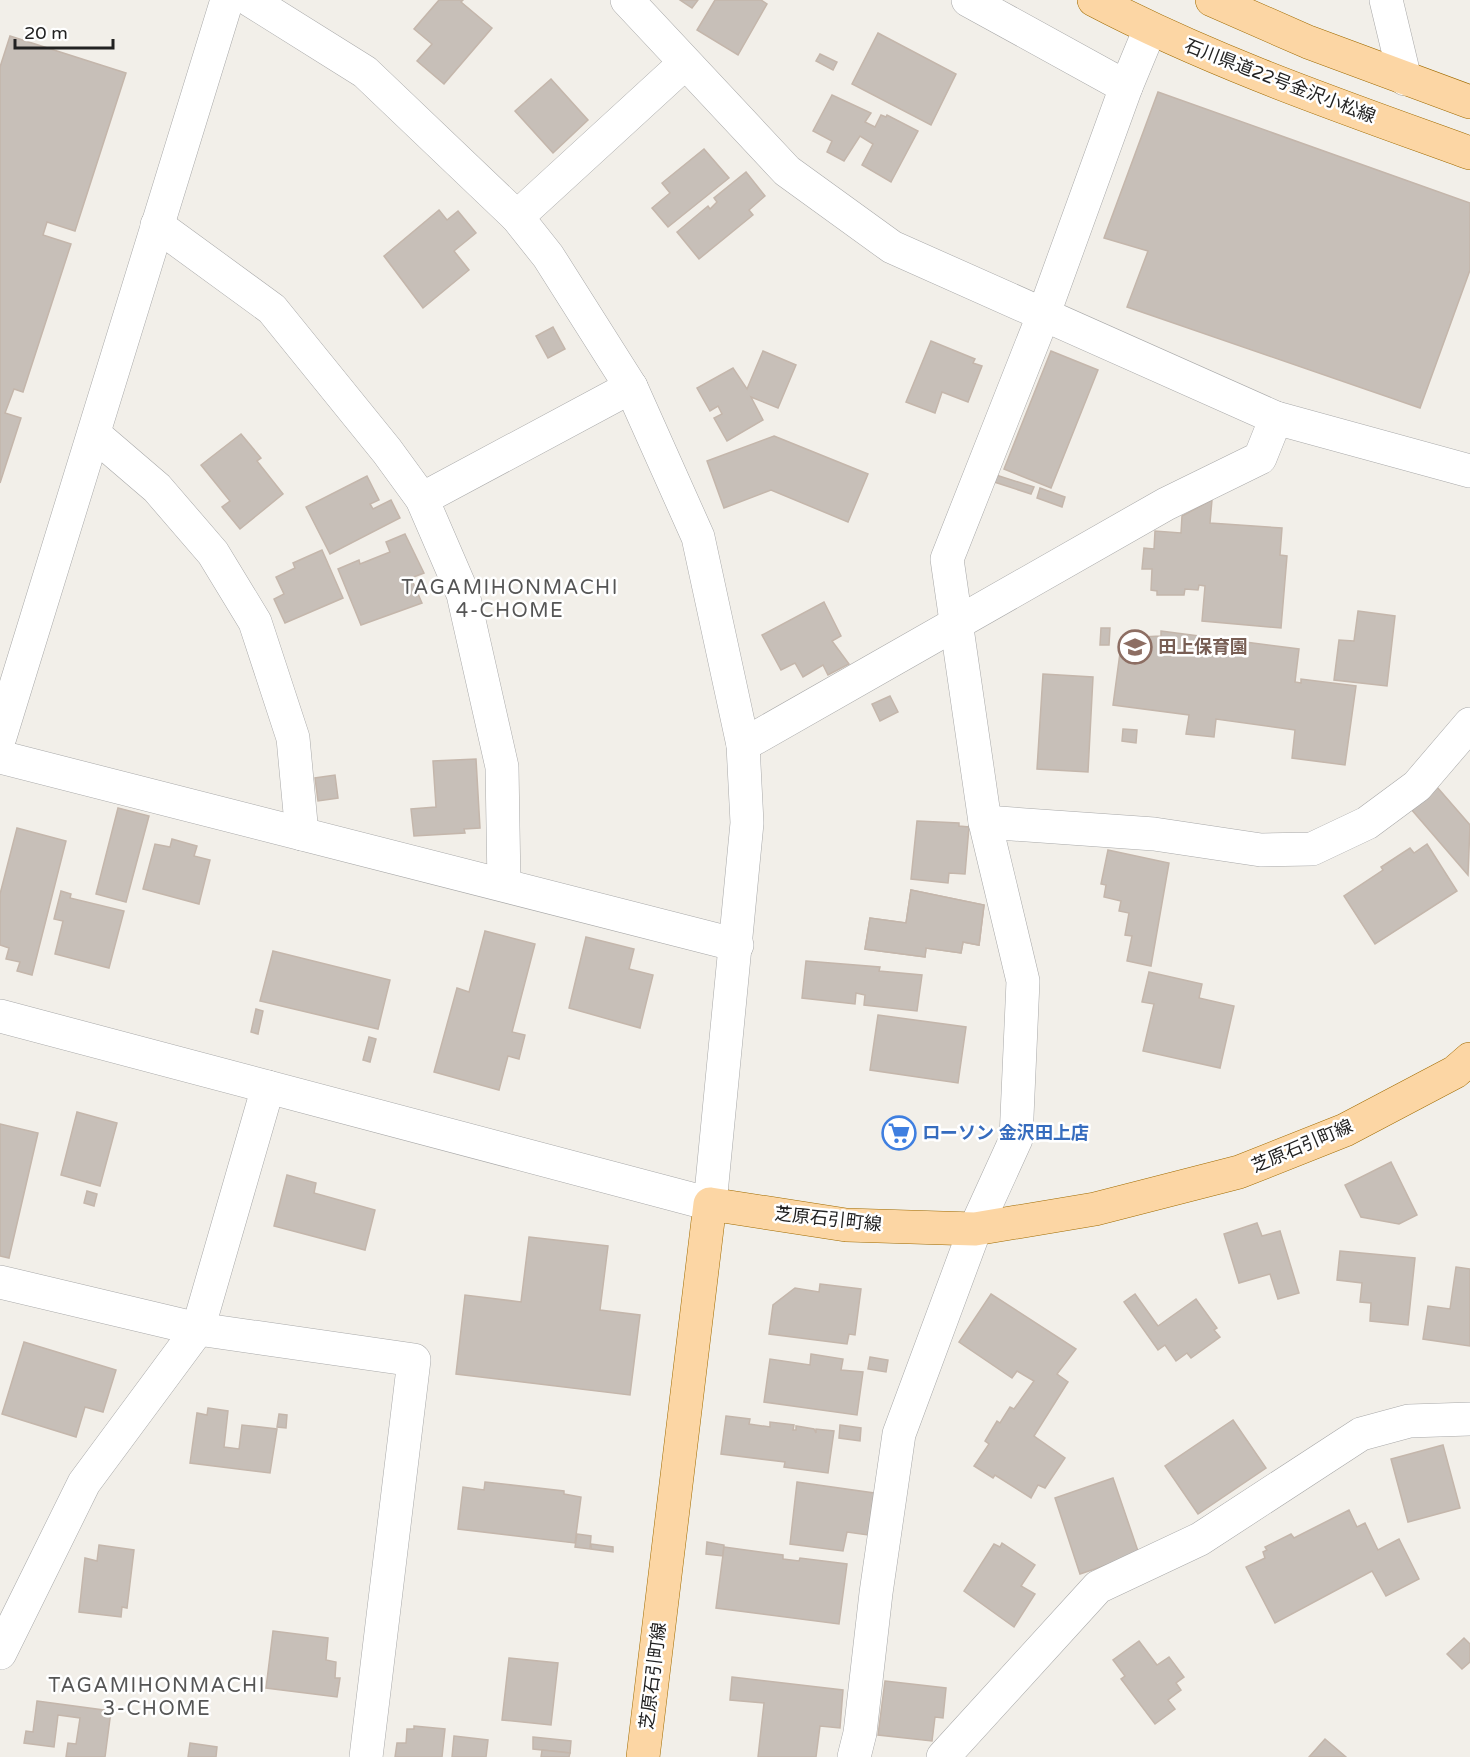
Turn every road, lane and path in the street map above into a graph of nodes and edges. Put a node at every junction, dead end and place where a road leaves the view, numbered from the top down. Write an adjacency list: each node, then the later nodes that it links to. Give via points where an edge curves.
1 (227, 0): 15 (street)
2 (250, 0): 14 (street, via 365,72)
3 (627, 0): 9 (street)
4 (968, 0): 11 (street)
5 (1095, 0): 8 (main road, 石川県道22号金沢小松線)
6 (1212, 0): 10 (main road)
7 (1386, 0): 10 (street)
8 (1150, 29): 11 (street); 13 (main road, 石川県道22号金沢小松線, via 1323,100)
9 (685, 63): 14 (street); 16 (street, via 787,171 892,247)
10 (1405, 80): 12 (main road)
11 (1126, 87): 16 (street)
12 (1470, 102)
13 (1470, 153)
14 (517, 218): 17 (street, via 548,256)
15 (157, 225): 19 (street); 21 (street, via 272,309)
16 (1043, 316): 18 (street); 22 (street, via 946,559)
17 (631, 387): 21 (street); 25 (street, via 698,537)
18 (1276, 418): 20 (street); 22 (street, via 1260,458 1166,504)
19 (94, 434): 23 (street); 28 (street, via 157,488 213,554 255,622 293,738)
20 (1470, 471)
21 (422, 499): 29 (street, via 463,594 502,767)
22 (954, 626): 25 (street); 27 (street)
23 (0, 737)
24 (1465, 742): 27 (street, via 1417,786 1367,822 1312,849 1261,850 1154,834)
25 (743, 745): 30 (street, via 747,823)
26 (0, 757): 28 (street)
27 (984, 822): 35 (street, via 1023,981 1022,1046 1016,1139)
28 (303, 834): 29 (street)
29 (504, 885): 30 (street)
30 (737, 945): 34 (street)
31 (0, 1016): 33 (street)
32 (1470, 1059): 35 (main road, 芝原石引町線, via 1455,1072 1345,1130 1239,1172 1095,1209)
33 (268, 1087): 34 (street); 37 (street)
34 (710, 1204): 35 (main road, 芝原石引町線, via 846,1225); 41 (main road, 芝原石引町線)
35 (975, 1229): 42 (street, via 899,1434)
36 (0, 1282): 37 (street)
37 (198, 1329): 39 (street, via 84,1483); 40 (street, via 414,1360)
38 (1470, 1419): 43 (street, via 1409,1421 1360,1434 1200,1539 1098,1587)
39 (0, 1653)
40 (366, 1757)
41 (643, 1757)
42 (854, 1757)
43 (943, 1757)

